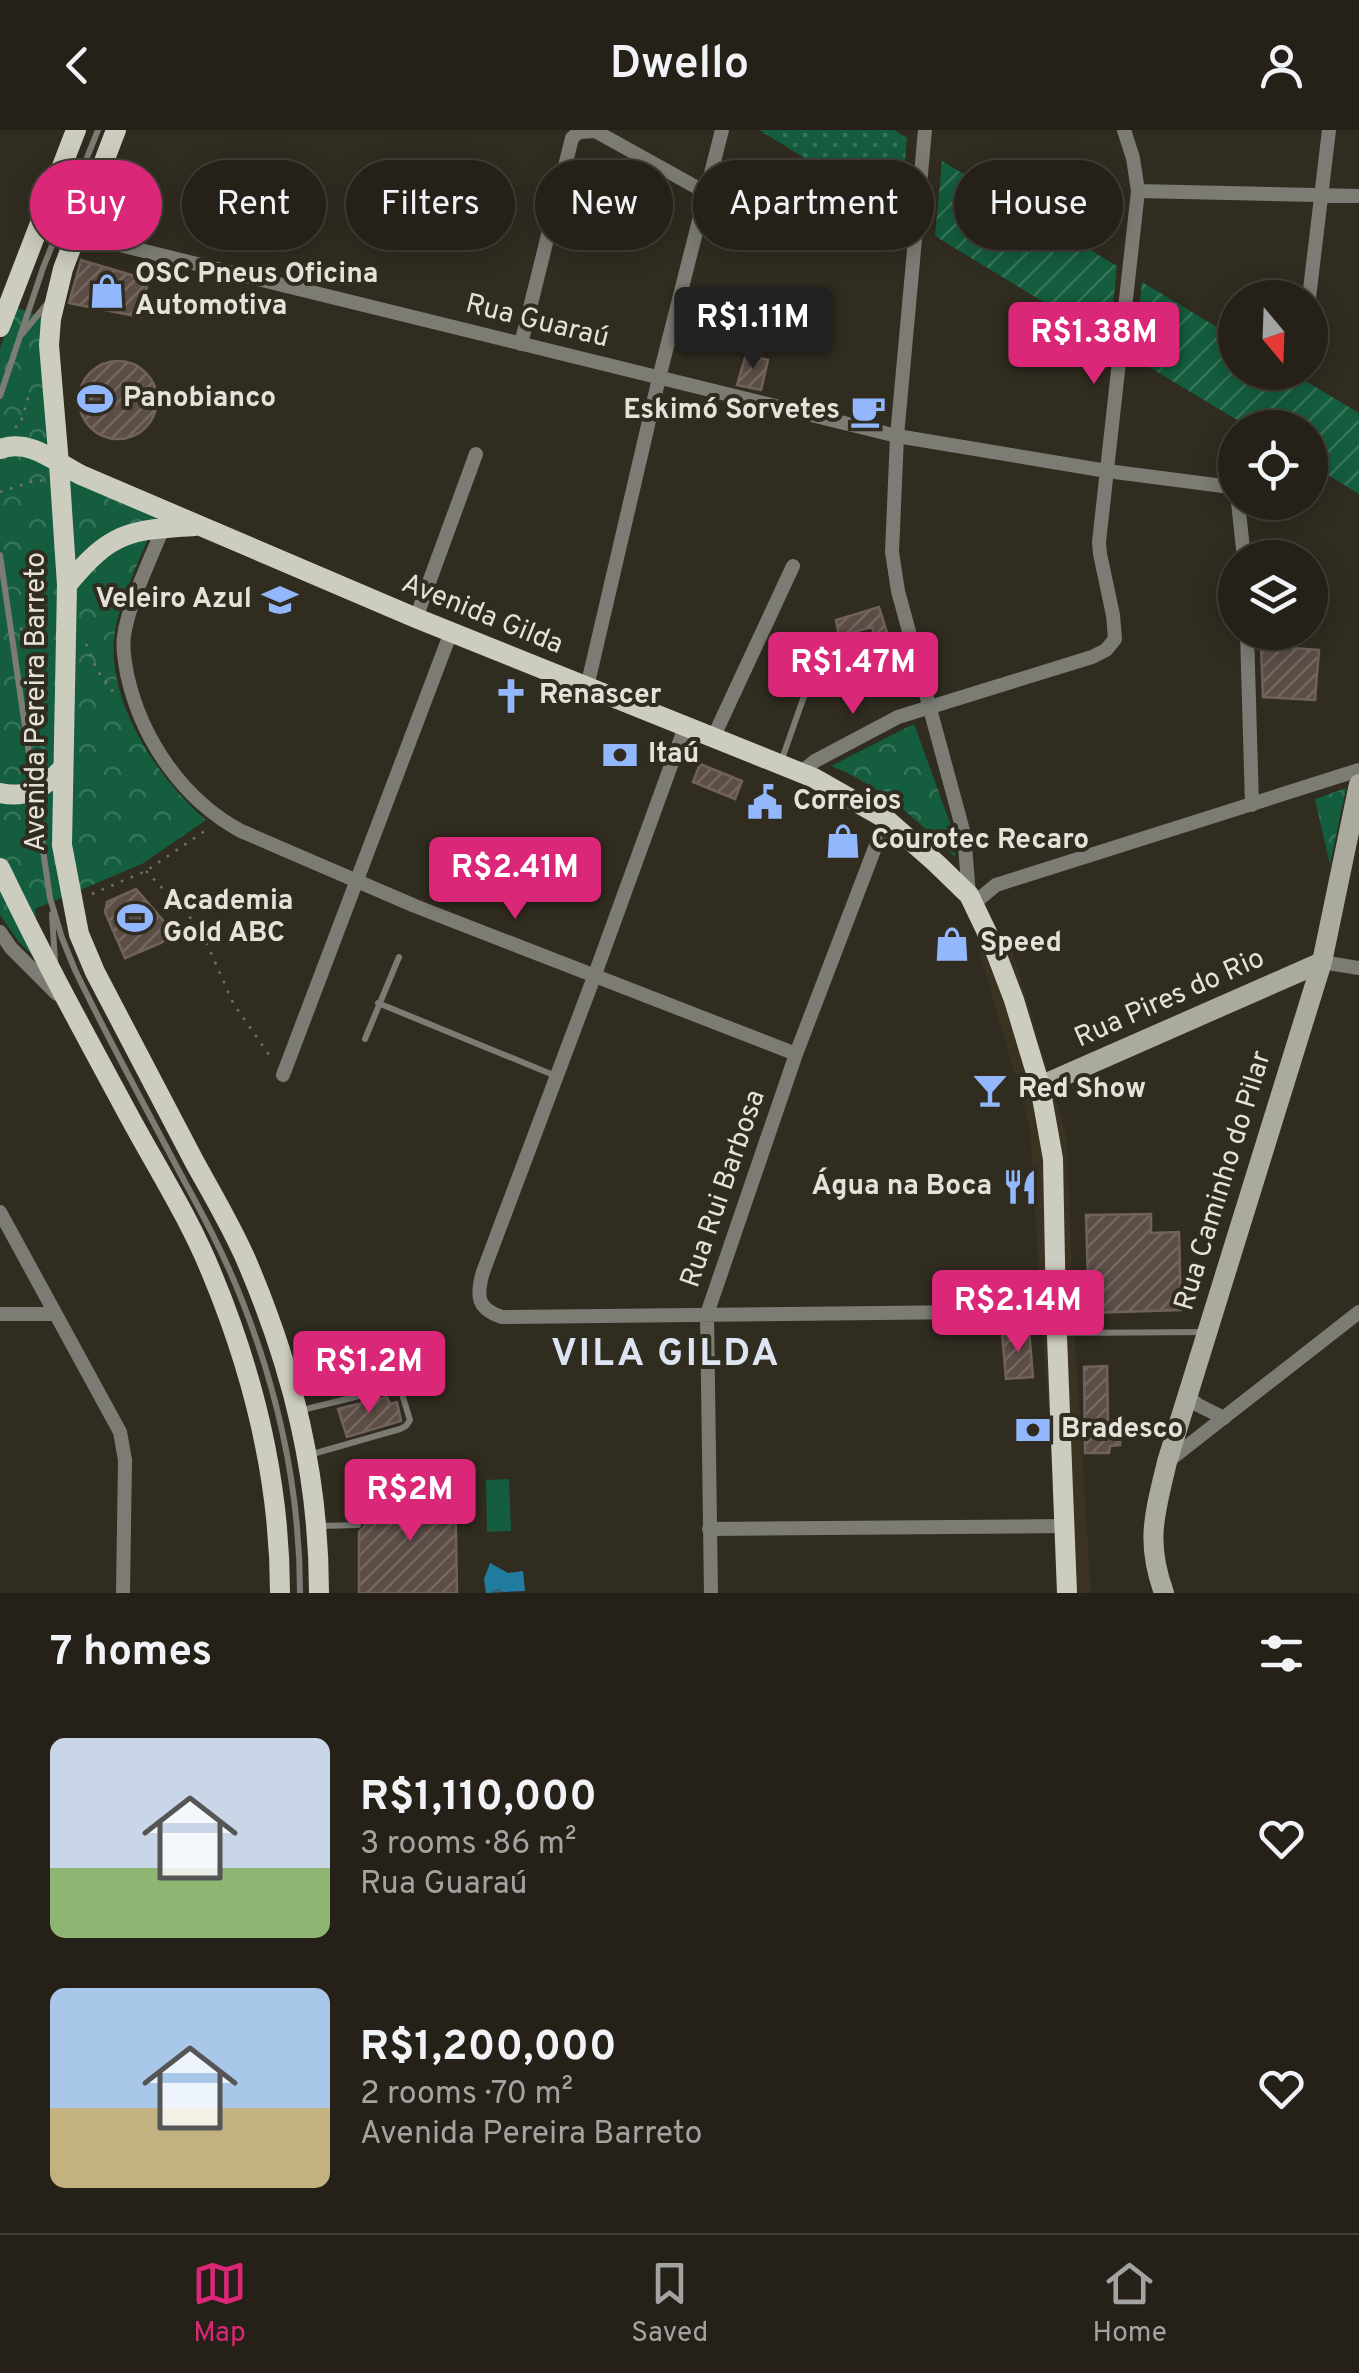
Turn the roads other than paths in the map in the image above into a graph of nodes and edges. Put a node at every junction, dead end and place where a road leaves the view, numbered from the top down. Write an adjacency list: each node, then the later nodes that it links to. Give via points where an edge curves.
1 (98, 130): 19 (lane, via 43,268)
2 (116, 130): 8 (main road, Avenida Pereira Barreto)
3 (722, 130): 9 (street)
4 (925, 130): 23 (street)
5 (1124, 130): 11 (street)
6 (1328, 130): 12 (street)
7 (73, 131): 19 (main road)
8 (104, 160)
9 (714, 160)
10 (693, 185): 20 (street, via 596,131 572,138)
11 (1138, 191): 12 (street); 26 (street)
12 (1321, 195): 13 (street); 17 (street)
13 (1359, 196)
14 (693, 241): 21 (street)
15 (69, 250): 18 (main road, Avenida Pereira Barreto)
16 (140, 250): 20 (street, Rua Guaraú)
17 (1312, 280)
18 (57, 292): 19 (lane); 27 (main road, Avenida Pereira Barreto, via 49,345)
19 (9, 333): 22 (lane)
20 (520, 344): 21 (street, Rua Guaraú)
21 (659, 378): 23 (street, Rua Guaraú); 38 (street)
22 (0, 396)
23 (897, 436): 26 (street, Rua Guaraú); 39 (street, via 892,552)
24 (0, 450): 27 (main road, Avenida Gilda, via 28,447)
25 (476, 454): 34 (street)
26 (1107, 471): 28 (street, Rua Guaraú); 39 (street, via 1100,554 1115,639 1092,657)
27 (60, 473): 29 (main road, Avenida Gilda); 33 (main road, Avenida Pereira Barreto)
28 (1218, 485)
29 (202, 525): 30 (main road); 34 (main road, Avenida Gilda)
30 (163, 528): 33 (main road, via 104,546); 51 (street, via 124,638 134,704 152,740 173,774 220,820)
31 (0, 555): 46 (lane)
32 (793, 566): 41 (street)
33 (67, 586): 42 (main road, Avenida Pereira Barreto)
34 (416, 618): 35 (main road, Avenida Gilda)
35 (451, 632): 38 (main road, Avenida Gilda); 51 (street)
36 (1247, 650): 48 (street)
37 (816, 662): 43 (lane)
38 (587, 687): 40 (main road, Avenida Gilda)
39 (931, 706): 43 (street); 53 (street, via 964,834)
40 (685, 727): 41 (main road, Avenida Gilda); 58 (street)
41 (713, 738): 43 (main road, Avenida Gilda)
42 (62, 769): 46 (main road); 76 (main road, Avenida Pereira Barreto, via 62,845 79,934 245,1258)
43 (790, 769): 49 (main road, Avenida Gilda)
44 (1359, 770): 48 (street)
45 (1359, 784): 56 (main road, Rua Caminho do Pilar)
46 (33, 792): 47 (main road); 52 (lane)
47 (0, 793)
48 (1252, 805): 53 (street)
49 (886, 819): 53 (main road, Avenida Gilda); 63 (street, Rua Rui Barbosa)
50 (0, 868): 59 (main road, Avenida Pereira Barreto)
51 (355, 880): 58 (street); 64 (street)
52 (50, 898): 59 (lane); 86 (lane, via 75,970 244,1304 286,1452)
53 (971, 899): 66 (main road, via 1014,1000)
54 (0, 932): 61 (street)
55 (399, 957): 60 (lane)
56 (1322, 962): 57 (street); 66 (main road, Rua Pires do Rio); 73 (main road, Rua Caminho do Pilar)
57 (1359, 968)
58 (594, 977): 63 (street); 65 (street)
59 (57, 982): 61 (main road, Avenida Pereira Barreto)
60 (378, 1003): 62 (lane); 65 (lane)
61 (69, 1006): 85 (main road, Avenida Pereira Barreto, via 196,1238 229,1317 267,1456)
62 (365, 1039)
63 (796, 1054): 72 (street, Rua Rui Barbosa)
64 (283, 1075)
65 (557, 1076): 72 (street, via 479,1300 502,1317)
66 (1040, 1086): 68 (main road, via 1053,1159)
67 (0, 1212): 71 (street)
68 (1056, 1311): 72 (street); 74 (main road)
69 (1359, 1312): 77 (street)
70 (0, 1314): 71 (street)
71 (54, 1314): 84 (street, via 124,1446)
72 (708, 1314): 83 (street, Rua Rui Barbosa)
73 (1206, 1332): 74 (lane); 75 (main road, Rua Caminho do Pilar)
74 (1056, 1333): 82 (main road)
75 (1186, 1396): 77 (street); 79 (main road, Rua Caminho do Pilar)
76 (298, 1411): 78 (main road, Avenida Pereira Barreto); 78 (lane, via 396,1387 410,1420 400,1429)
77 (1224, 1418): 79 (street)
78 (308, 1455): 81 (main road, Avenida Pereira Barreto)
79 (1167, 1462): 90 (main road, Rua Caminho do Pilar, via 1152,1522)
80 (358, 1525): 81 (lane)
81 (325, 1526): 87 (main road, Avenida Pereira Barreto)
82 (1065, 1526): 83 (street); 89 (main road)
83 (709, 1529): 88 (street, Rua Rui Barbosa)
84 (123, 1593)
85 (280, 1593)
86 (300, 1593)
87 (319, 1593)
88 (710, 1593)
89 (1067, 1593)
90 (1164, 1593)

